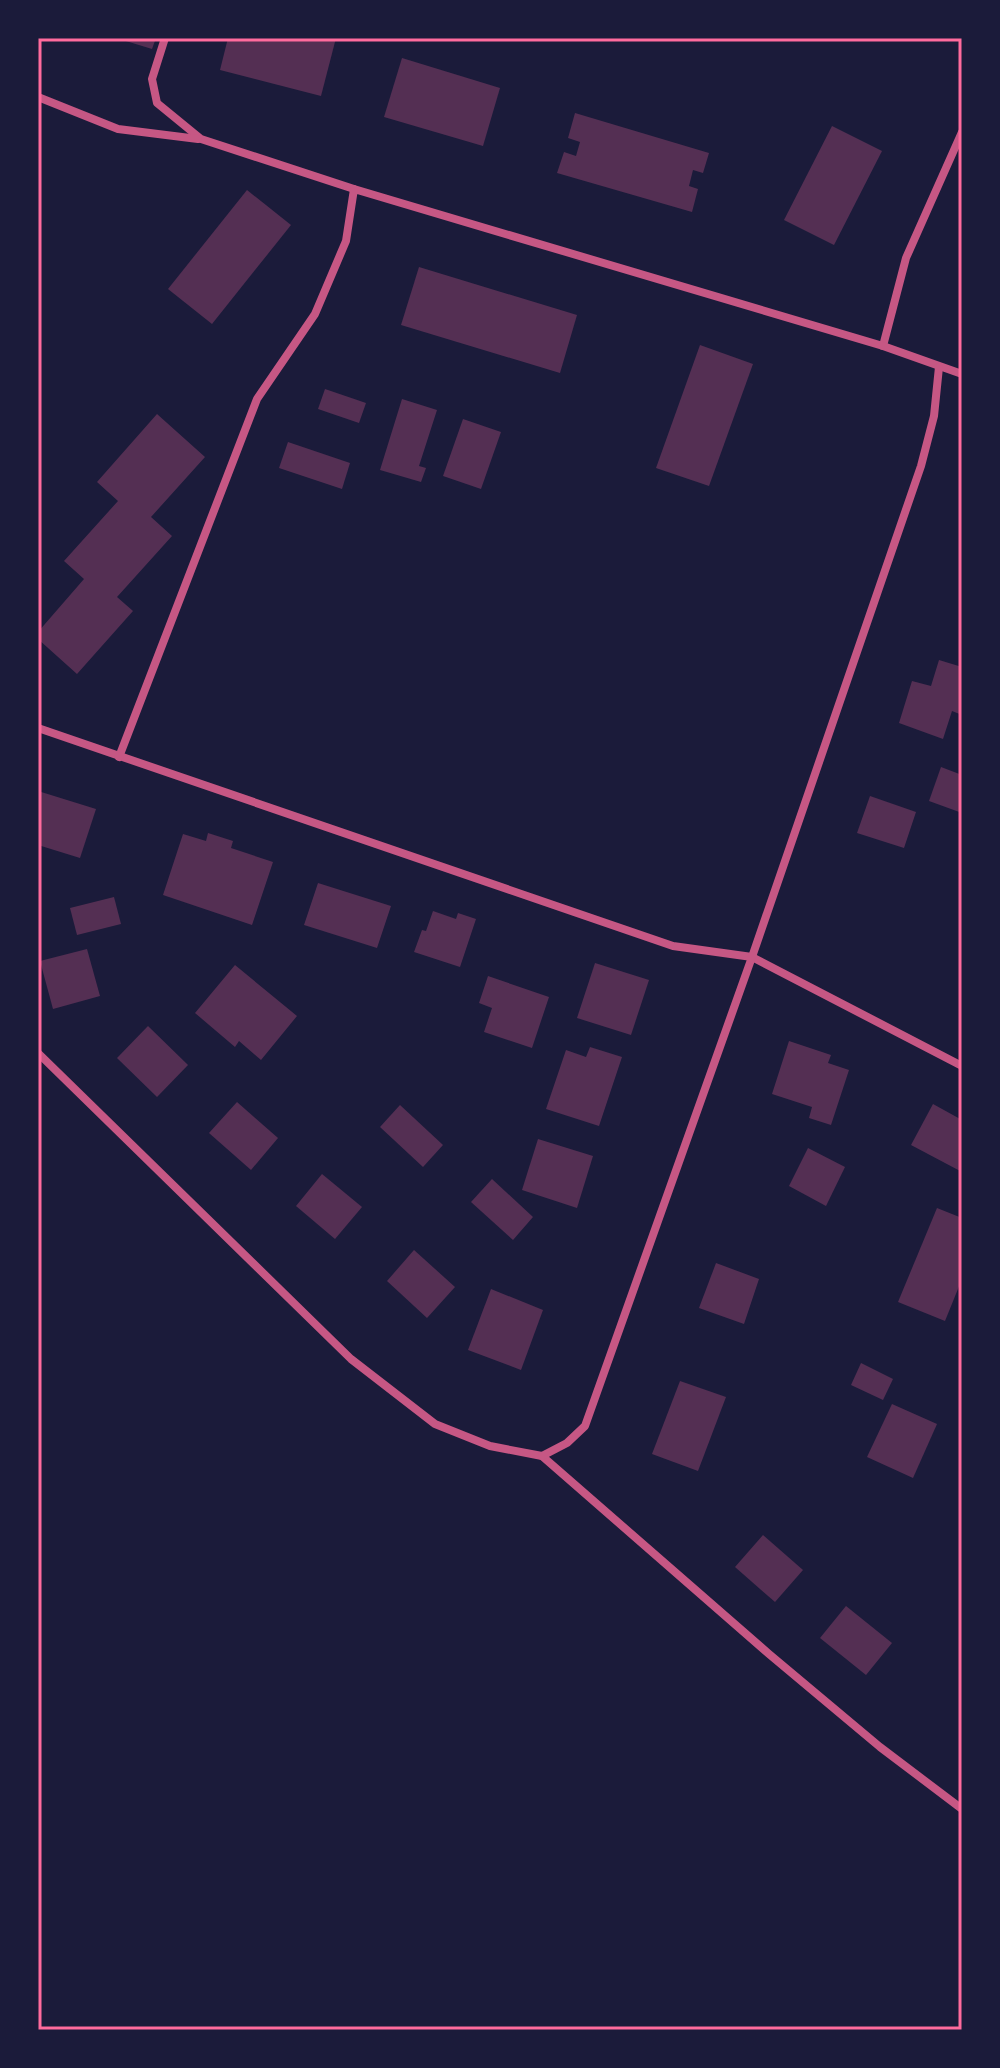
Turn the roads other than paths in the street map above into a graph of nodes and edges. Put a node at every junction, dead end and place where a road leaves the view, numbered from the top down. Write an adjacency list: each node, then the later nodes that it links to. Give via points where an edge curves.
1 (165, 38): 4 (street, via 152,79 157,103)
2 (38, 97): 4 (street, via 118,129)
3 (962, 132): 6 (street, via 906,258)
4 (201, 139): 5 (street)
5 (354, 189): 6 (street); 10 (street, via 346,241 315,314 257,399)
6 (883, 346): 7 (street)
7 (939, 367): 8 (street); 11 (street, via 921,466)
8 (962, 374)
9 (38, 728): 10 (street)
10 (119, 757): 11 (street, via 673,946)
11 (752, 957): 13 (street); 14 (street, via 585,1426)
12 (38, 1053): 14 (street, via 351,1359 435,1424 490,1446)
13 (962, 1066)
14 (542, 1456): 15 (street, via 769,1654)
15 (962, 1809)

